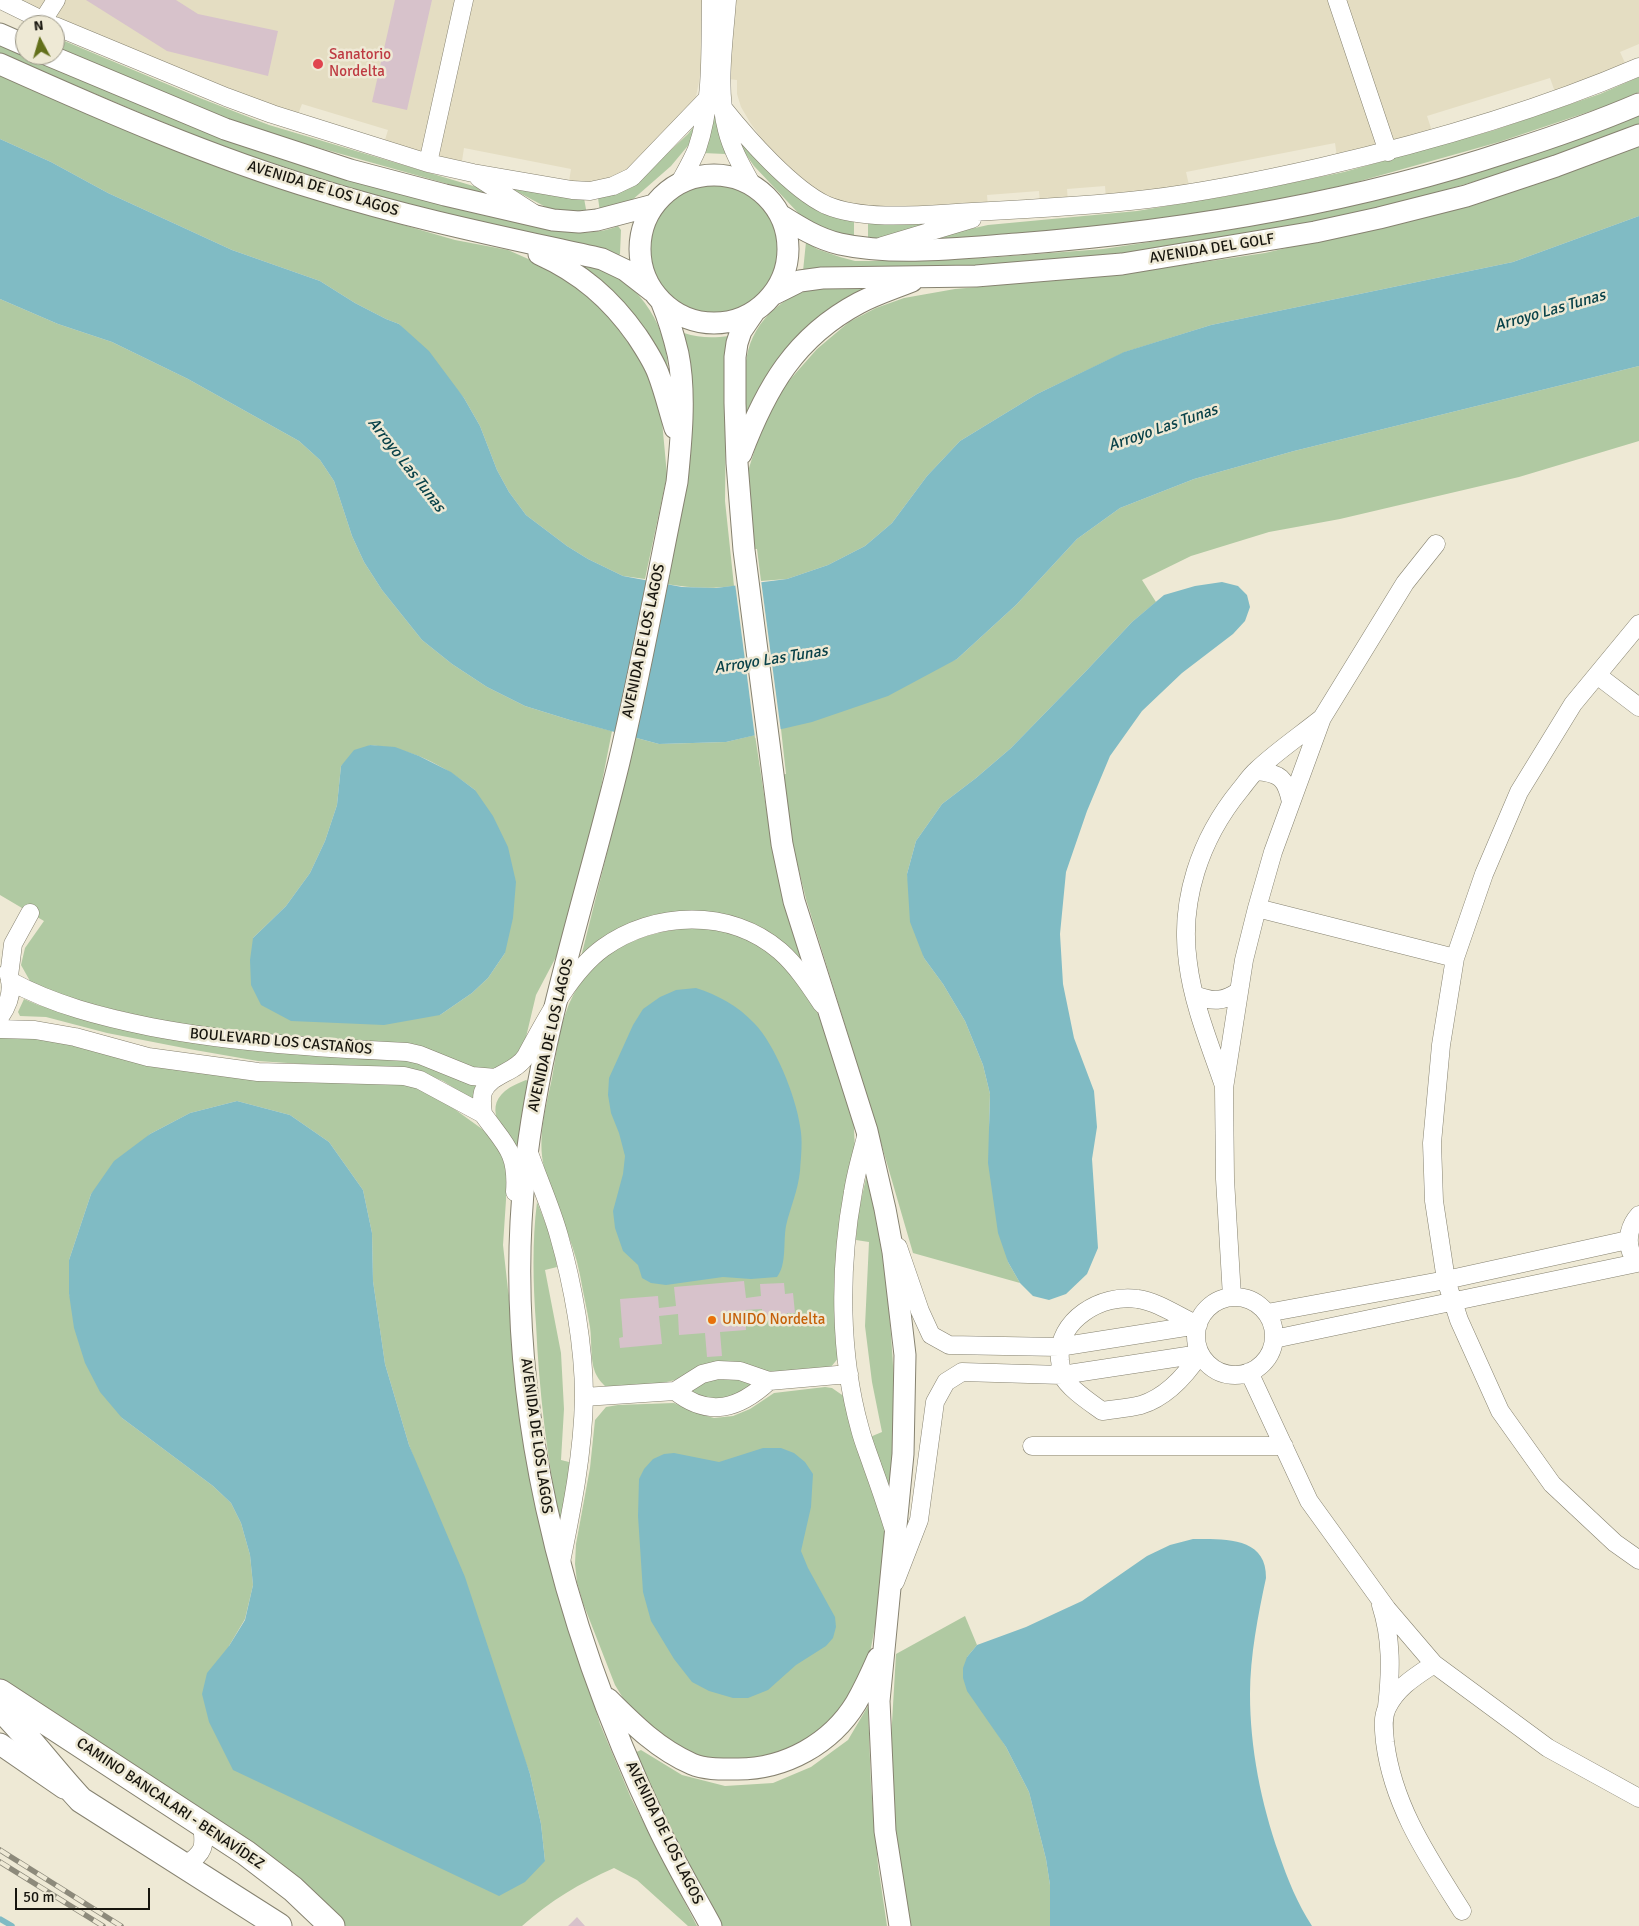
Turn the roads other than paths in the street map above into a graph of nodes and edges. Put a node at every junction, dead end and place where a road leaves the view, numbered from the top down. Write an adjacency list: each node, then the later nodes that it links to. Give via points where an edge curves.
1 (0, 0): 7 (street)
2 (56, 0): 8 (street)
3 (464, 0): 20 (street)
4 (711, 0): 15 (street)
5 (727, 0): 15 (street)
6 (1337, 0): 19 (street)
7 (29, 15)
8 (50, 15)
9 (65, 31): 20 (street, via 226,97)
10 (0, 34): 11 (street)
11 (15, 41)
12 (65, 62): 27 (street, AVENIDA DE LOS LAGOS, via 225,129 350,170)
13 (0, 64): 28 (street, AVENIDA DE LOS LAGOS, via 198,149 320,190)
14 (1639, 67): 19 (street, via 1557,100)
15 (713, 89): 17 (street); 21 (street, via 632,177 613,186 590,191 572,190); 22 (street, via 696,151)
16 (1639, 104): 29 (street, AVENIDA DEL GOLF, via 1458,169 1296,207 1108,237 983,246)
17 (723, 108): 23 (street, via 735,155); 25 (street, via 780,170 808,194 827,205 870,215)
18 (1639, 135): 30 (street, AVENIDA DEL GOLF, via 1466,196 1315,232 1122,264 976,276)
19 (1388, 152): 25 (street, via 1150,199)
20 (428, 163): 21 (street)
21 (473, 173): 27 (street)
22 (679, 184): 23 (street, via 697,177 716,175); 24 (street)
23 (752, 185): 26 (street, via 768,198)
24 (654, 205): 27 (street, AVENIDA DE LOS LAGOS, via 597,220 579,222); 32 (street, via 640,238 642,264)
25 (996, 211): 29 (street)
26 (780, 215): 29 (street, AVENIDA DEL GOLF, via 812,235 838,244); 31 (street, via 787,235 788,256 784,276)
27 (542, 218)
28 (510, 240): 32 (street, AVENIDA DE LOS LAGOS, via 602,259 625,270); 34 (street, via 582,277 625,319 658,372)
29 (872, 249)
30 (923, 276): 31 (street, AVENIDA DEL GOLF, via 822,278 800,281); 35 (street, via 860,303 830,320 796,351 773,382 754,418)
31 (774, 294): 33 (street)
32 (657, 297): 33 (street, via 675,313 706,323 723,323); 34 (street, AVENIDA DE LOS LAGOS, via 672,328 678,357)
33 (754, 312): 35 (street, via 737,343)
34 (681, 445): 50 (street, AVENIDA DE LOS LAGOS, via 677,482 619,759)
35 (737, 463): 51 (street, via 744,550 782,844 794,901)
36 (1436, 544): 40 (street, via 1405,583)
37 (1639, 624): 38 (street)
38 (1596, 675): 39 (street); 46 (street, via 1573,704 1519,792 1484,874)
39 (1639, 707)
40 (1322, 718): 41 (street); 42 (street)
41 (1256, 771): 42 (street, via 1273,773 1281,778 1288,787); 49 (street, via 1219,817 1196,867 1186,928 1188,963)
42 (1291, 802): 43 (street)
43 (1257, 908): 46 (street); 48 (street)
44 (30, 913): 47 (street, via 13,944)
45 (0, 958): 47 (street)
46 (1454, 958): 63 (street, via 1441,1045 1432,1143 1434,1201)
47 (10, 979): 52 (street, via 10,995); 54 (street, BOULEVARD LOS CASTAÑOS, via 36,996 134,1024 251,1042 407,1052 472,1076)
48 (1239, 991): 49 (street, via 1220,1001); 55 (street)
49 (1195, 995): 55 (street)
50 (557, 1000): 51 (street, via 602,949 632,931 665,921 700,919 751,933 779,950 804,977); 54 (street, via 519,1065); 58 (street, AVENIDA DE LOS LAGOS, via 543,1058)
51 (828, 1013): 57 (street)
52 (0, 1016)
53 (0, 1029): 56 (street, BOULEVARD LOS CASTAÑOS, via 35,1030 148,1057 250,1071 404,1076 420,1080)
54 (496, 1078): 56 (street, via 483,1092)
55 (1224, 1088): 65 (street)
56 (483, 1114): 64 (street, BOULEVARD LOS CASTAÑOS, via 514,1162 512,1250)
57 (867, 1131): 59 (street); 73 (street, via 845,1246 843,1300)
58 (528, 1150): 64 (street, AVENIDA DE LOS LAGOS, via 521,1237); 77 (street, via 559,1235 574,1296)
59 (886, 1209): 70 (street, via 931,1335 948,1344); 80 (street, via 905,1355 903,1454)
60 (1639, 1215): 61 (street, via 1630,1229)
61 (1628, 1240): 62 (street); 63 (street)
62 (1638, 1264): 66 (street)
63 (1446, 1280): 66 (street); 67 (street)
64 (521, 1296): 82 (street, AVENIDA DE LOS LAGOS, via 533,1431 541,1486)
65 (1232, 1297): 67 (street, via 1255,1302); 68 (street, via 1212,1305 1204,1312)
66 (1453, 1302): 69 (street); 81 (street, via 1500,1411 1552,1484)
67 (1267, 1313): 69 (street)
68 (1198, 1325): 70 (street); 70 (street, via 1139,1299 1116,1298 1079,1315); 71 (street)
69 (1274, 1339): 72 (street, via 1266,1359)
70 (1059, 1347): 74 (street)
71 (1200, 1354): 72 (street, via 1216,1370 1226,1374); 74 (street); 74 (street, via 1190,1370 1165,1393 1142,1404 1102,1411 1078,1393)
72 (1249, 1372): 79 (street)
73 (849, 1374): 75 (street); 80 (street, via 860,1431)
74 (1062, 1375): 83 (street, via 962,1372 946,1382 935,1402 919,1520)
75 (769, 1381): 76 (street, via 740,1371 718,1370 702,1374); 76 (street, via 744,1401 722,1406 704,1407)
76 (675, 1391): 77 (street)
77 (584, 1397): 82 (street, via 579,1463)
78 (1032, 1446): 79 (street)
79 (1284, 1446): 84 (street, via 1309,1501)
80 (896, 1535): 83 (street)
81 (1639, 1560)
82 (560, 1565): 88 (street, AVENIDA DE LOS LAGOS)
83 (891, 1594): 85 (street)
84 (1378, 1598): 86 (street); 90 (street, via 1386,1620 1389,1644 1391,1676)
85 (884, 1644): 88 (street, via 855,1704 837,1728 814,1748 754,1769 694,1765 663,1749 638,1730); 102 (street, via 879,1701 881,1770 885,1831)
86 (1434, 1664): 90 (street, via 1404,1684); 94 (street, via 1548,1748)
87 (0, 1692): 96 (main road, CAMINO BANCALARI - BENAVÍDEZ)
88 (602, 1694): 101 (street, AVENIDA DE LOS LAGOS, via 659,1830)
89 (0, 1708): 93 (main road)
90 (1387, 1708): 98 (street, via 1383,1725 1388,1760 1400,1803 1429,1860)
91 (0, 1732): 93 (main road)
92 (0, 1744): 95 (street)
93 (40, 1751): 95 (main road); 96 (main road, via 88,1763)
94 (1638, 1794)
95 (81, 1800): 97 (main road)
96 (202, 1824): 97 (street, via 204,1845 197,1857); 100 (main road, CAMINO BANCALARI - BENAVÍDEZ, via 293,1889)
97 (185, 1866): 99 (main road)
98 (1462, 1911)
99 (279, 1926)
100 (332, 1926)
101 (711, 1926)
102 (900, 1926)

